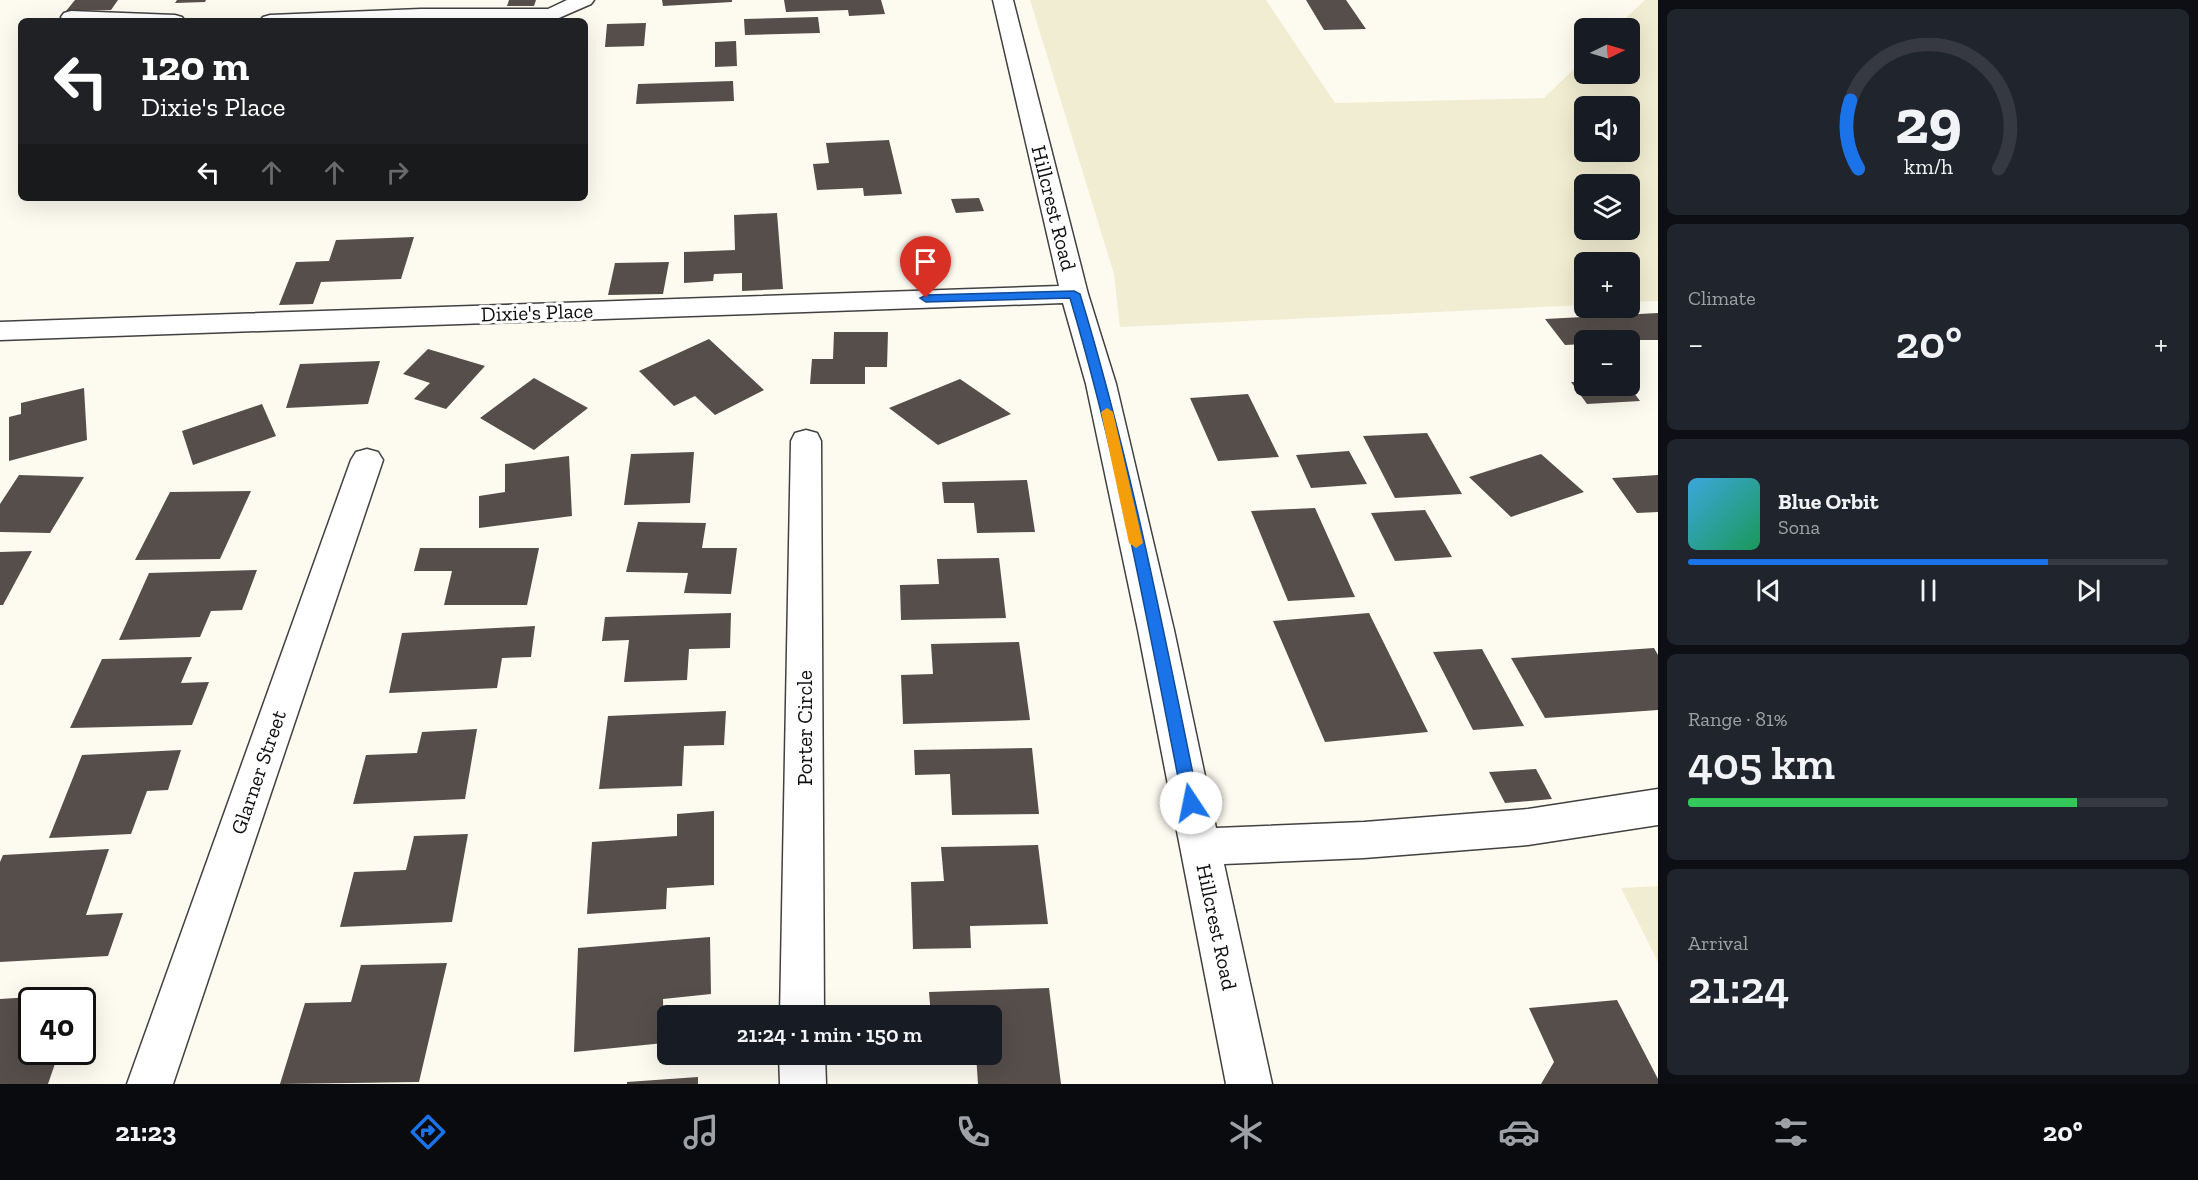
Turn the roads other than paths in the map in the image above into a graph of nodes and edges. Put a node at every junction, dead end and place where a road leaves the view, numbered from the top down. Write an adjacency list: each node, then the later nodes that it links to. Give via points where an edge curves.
1 (584, 0): 5 (street, via 551,15)
2 (1003, 0): 6 (street, Hillcrest Road)
3 (71, 17): 4 (street)
4 (97, 18)
5 (346, 18)
6 (1074, 294): 7 (street, Dixie's Place); 11 (street, Hillcrest Road, via 1101,384)
7 (0, 332)
8 (806, 441): 12 (street, Porter Circle)
9 (367, 460): 14 (street, Glarner Street)
10 (1658, 807): 11 (street, via 1528,827)
11 (1200, 847): 16 (street, Hillcrest Road)
12 (802, 1005)
13 (803, 1065): 15 (street)
14 (150, 1084)
15 (804, 1084)
16 (1249, 1084)

